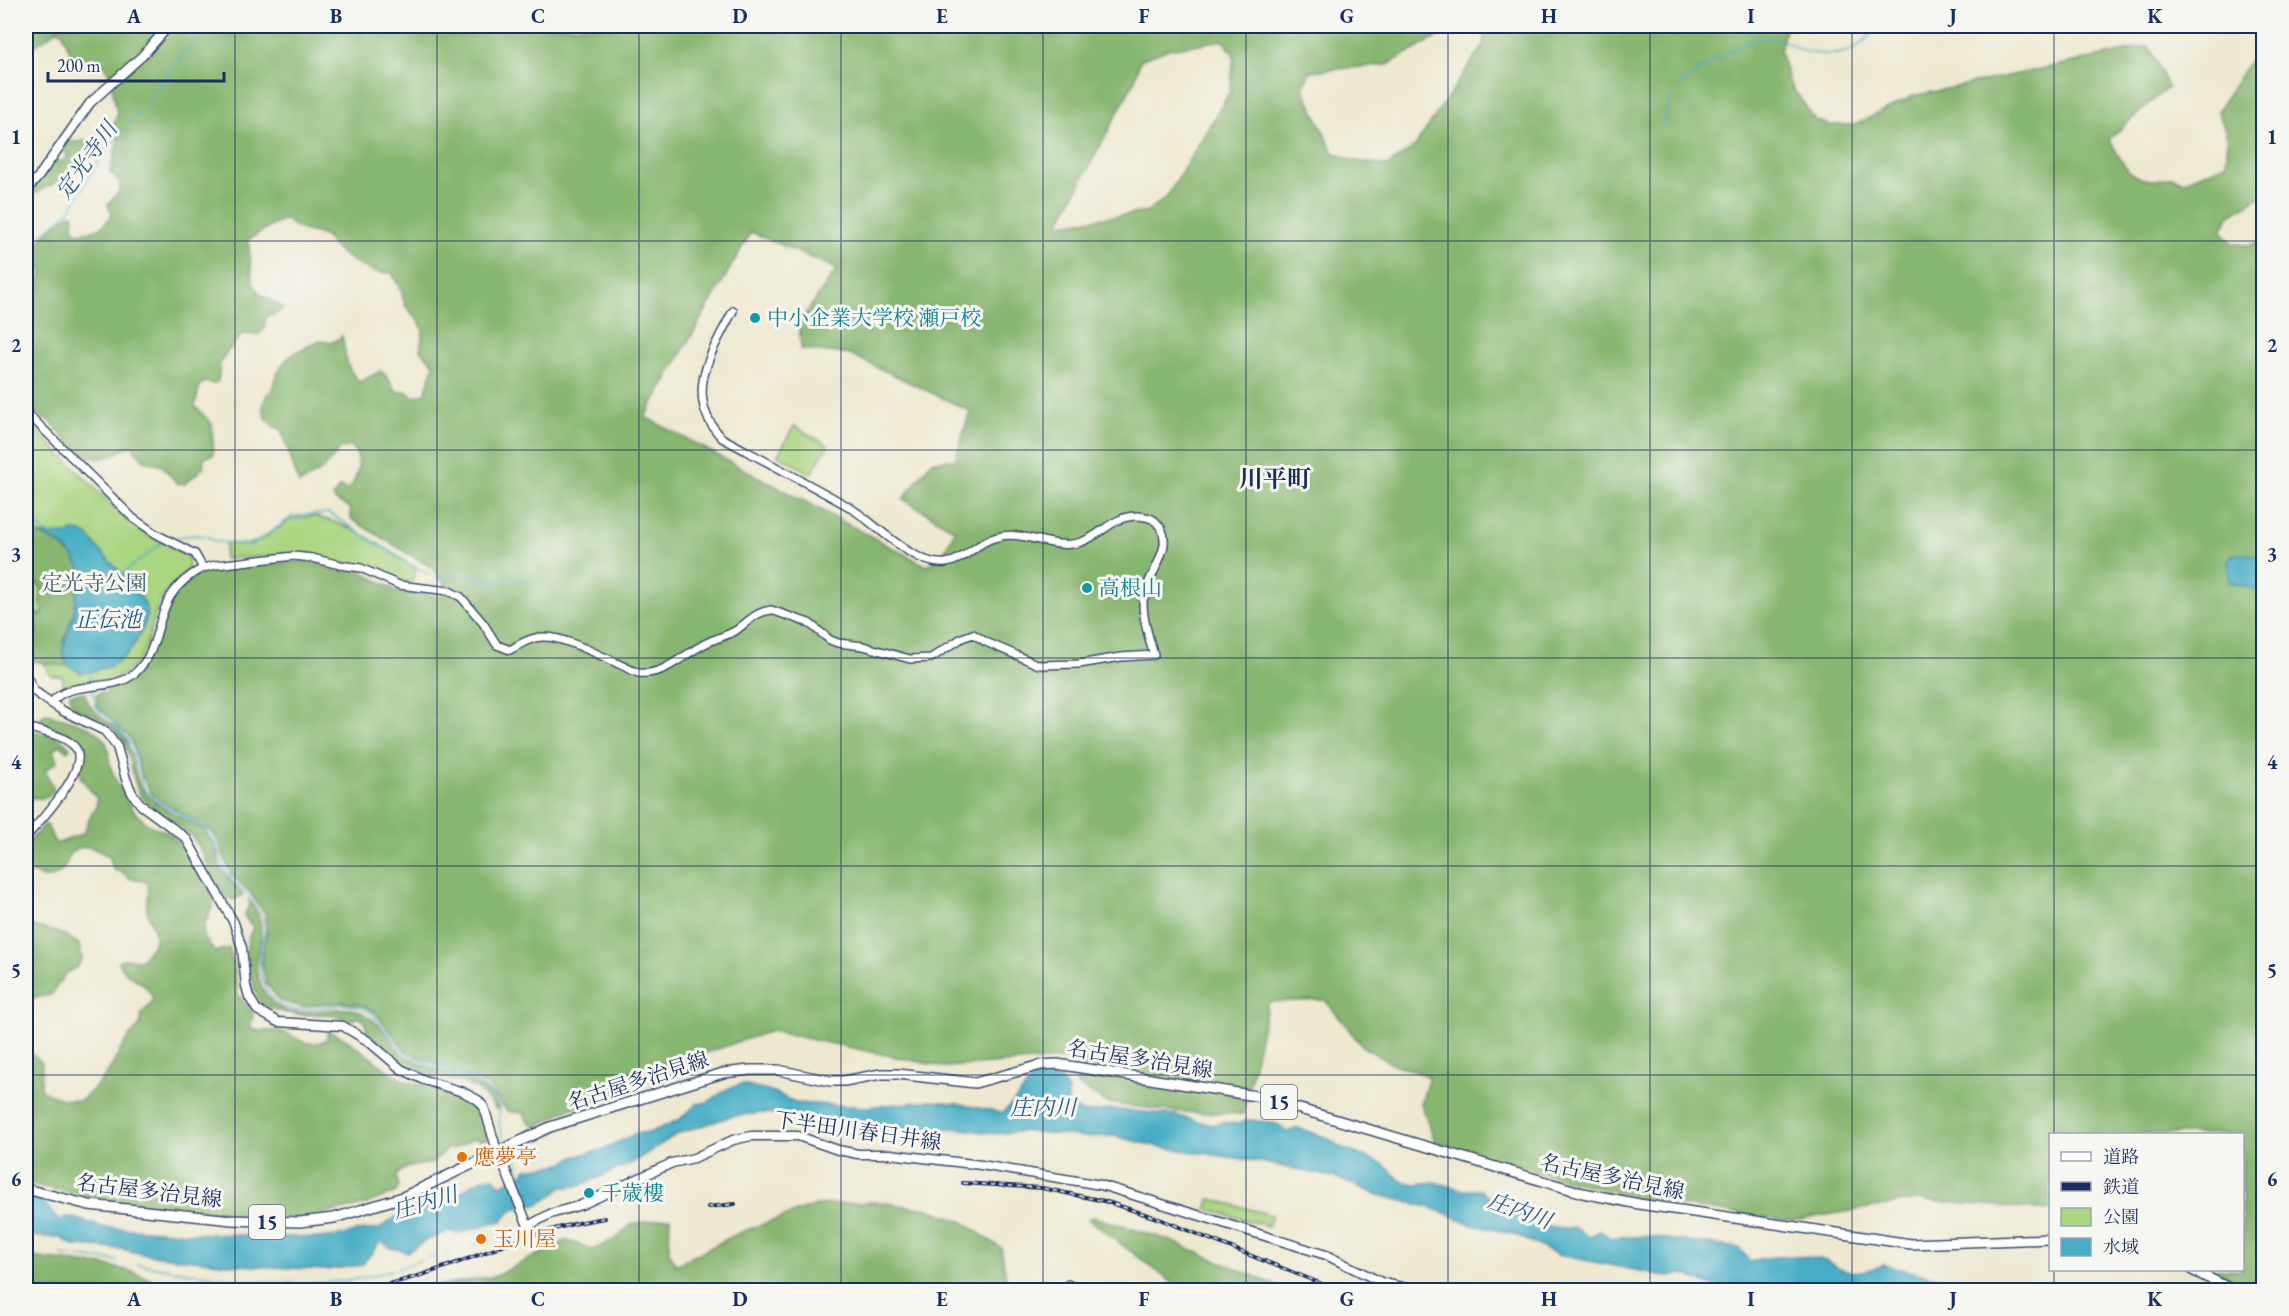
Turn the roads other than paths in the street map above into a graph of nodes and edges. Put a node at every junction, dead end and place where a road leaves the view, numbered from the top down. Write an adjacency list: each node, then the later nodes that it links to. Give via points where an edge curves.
1 (169, 26): 2 (main road, via 90,103)
2 (26, 191)
3 (734, 311): 5 (street, via 705,366 702,384 710,423 722,438 847,505 883,534 929,562 947,563 995,537 1022,536 1067,546 1132,516 1157,522 1165,540 1143,600 1154,655 1039,665 973,634 931,658 910,659 838,643 809,623 771,610 648,674 546,636 510,650 497,645 462,597 449,591 399,585 361,568 294,556)
4 (26, 412): 5 (street, via 133,518 195,554)
5 (203, 568): 8 (street, via 172,592 149,651 135,673 98,687 57,694)
6 (26, 675): 7 (main road, 下半田川春日井線)
7 (30, 692): 8 (main road, 下半田川春日井線)
8 (51, 703): 11 (main road, 下半田川春日井線, via 105,732 117,747 126,779 141,805 186,838 234,923 242,948 246,986 257,1010 278,1022 343,1026 401,1069 472,1096 484,1107)
9 (26, 726): 10 (street, via 71,743 80,758 70,781)
10 (26, 837)
11 (504, 1150): 12 (main road, 名古屋多治見線 / 15, via 404,1197 334,1218 300,1222 125,1210); 13 (main road, 名古屋多治見線 / 15, via 550,1127 734,1071 778,1070 830,1081 898,1074 975,1083 1057,1064 1256,1096 1611,1199 1911,1244); 17 (main road, 下半田川春日井線, via 528,1226 672,1163 742,1138 798,1137 858,1154 981,1165 1101,1185 1307,1248 1383,1283)
12 (26, 1189)
13 (2049, 1239)
14 (2196, 1271): 18 (main road)
15 (1068, 1284): 16 (street)
16 (1078, 1290)
17 (1416, 1290)
18 (2233, 1290)

